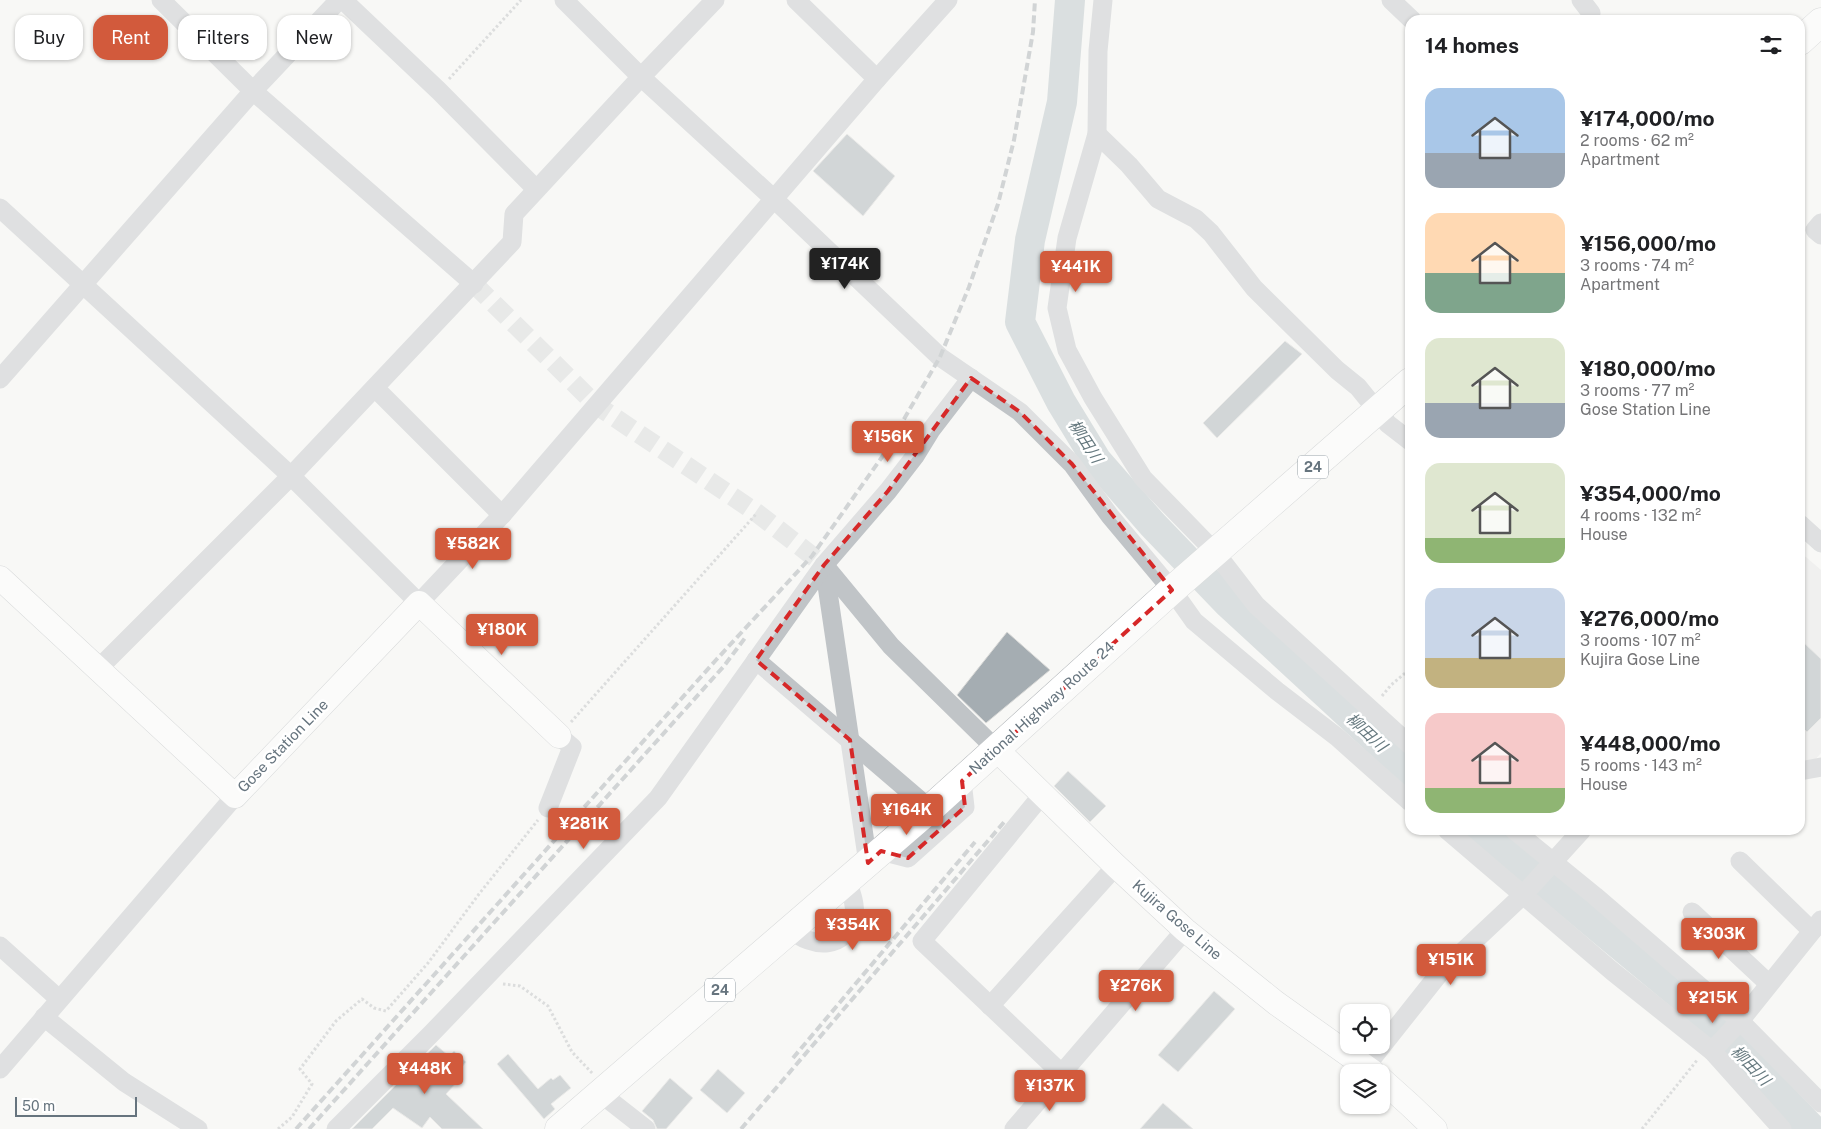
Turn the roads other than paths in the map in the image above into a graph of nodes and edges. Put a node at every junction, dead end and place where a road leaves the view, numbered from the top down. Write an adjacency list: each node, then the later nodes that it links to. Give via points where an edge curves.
1 (160, 0): 15 (street)
2 (339, 0): 15 (street)
3 (343, 0): 17 (street)
4 (564, 0): 13 (street)
5 (715, 0): 13 (street)
6 (796, 0): 14 (street)
7 (948, 0): 14 (street)
8 (1103, 0): 16 (street, via 1098,51)
9 (1391, 0): 10 (street)
10 (1407, 15)
11 (1821, 22): 12 (highway)
12 (1805, 36)
13 (641, 76): 17 (street); 18 (street)
14 (877, 79): 18 (street)
15 (253, 91): 20 (street); 21 (street)
16 (1097, 134): 26 (street, via 1158,199 1196,219 1211,233 1254,288 1358,387); 32 (street, via 1064,256 1057,308 1067,350 1143,478)
17 (536, 189): 20 (street, via 514,214 512,242)
18 (774, 199): 22 (street, via 940,357); 29 (street)
19 (0, 208): 21 (street)
20 (474, 284): 25 (street)
21 (83, 285): 23 (street); 28 (street)
22 (972, 378): 33 (street, via 888,491); 35 (street, via 1020,412 1072,464 1110,516)
23 (0, 379)
24 (1405, 386): 26 (highway, National Highway Route 24 / 24)
25 (375, 388): 28 (street); 29 (street)
26 (1377, 411): 27 (street); 32 (highway, National Highway Route 24 / 24)
27 (1405, 437)
28 (291, 476): 36 (street); 38 (street)
29 (502, 515): 36 (street)
30 (1805, 529): 31 (street)
31 (1821, 543)
32 (1211, 556): 35 (highway, National Highway Route 24 / 24); 41 (street, via 1256,605)
33 (824, 565): 37 (street); 40 (street); 42 (street, via 891,646)
34 (0, 578): 38 (main road, Gose Station Line)
35 (1177, 586): 42 (highway, National Highway Route 24 / 24); 48 (street, via 1194,621 1276,692 1337,737)
36 (419, 603): 39 (main road); 47 (main road, Gose Station Line)
37 (756, 660): 40 (street); 79 (street, via 658,798)
38 (98, 669): 47 (main road, Gose Station Line)
39 (559, 736): 49 (street, via 572,747)
40 (850, 740): 50 (street); 54 (street)
41 (1405, 740)
42 (996, 749): 45 (highway, National Highway Route 24 / 24); 46 (main road, Kujira Gose Line)
43 (1821, 767): 44 (street)
44 (1805, 770)
45 (962, 781): 50 (highway, National Highway Route 24 / 24); 54 (street, via 965,807 908,858)
46 (1042, 795): 57 (main road, Kujira Gose Line); 67 (street, via 922,942)
47 (235, 796): 66 (street)
48 (1405, 798)
49 (548, 808)
50 (930, 809): 54 (highway, National Highway Route 24 / 24)
51 (1453, 835): 59 (street)
52 (1520, 835): 56 (street)
53 (1577, 835): 56 (street)
54 (875, 857): 58 (highway, National Highway Route 24 / 24)
55 (1740, 861): 61 (street)
56 (1553, 862): 59 (street); 69 (street)
57 (1116, 866): 63 (main road, Kujira Gose Line); 67 (street)
58 (847, 881): 62 (highway, National Highway Route 24 / 24); 62 (street, via 854,915 843,937 824,944 797,936)
59 (1523, 895): 70 (street); 72 (street, via 1439,974)
60 (1692, 912): 65 (street)
61 (1816, 925): 65 (street)
62 (790, 929): 76 (highway, National Highway Route 24 / 24)
63 (1185, 930): 71 (main road, Kujira Gose Line, via 1276,1003); 74 (street)
64 (0, 946): 66 (street)
65 (1769, 984): 69 (street)
66 (59, 999): 68 (street)
67 (990, 1006): 74 (street)
68 (44, 1017): 73 (street); 78 (street, via 124,1082)
69 (1739, 1021): 70 (street); 77 (street)
70 (1709, 1055): 84 (street)
71 (1361, 1064)
72 (1379, 1064)
73 (0, 1069)
74 (1061, 1073): 82 (street)
75 (1390, 1088): 83 (main road, Kujira Gose Line)
76 (600, 1093): 80 (highway, National Highway Route 24 / 24); 81 (street)
77 (1821, 1103)
78 (198, 1129)
79 (336, 1129)
80 (559, 1129)
81 (646, 1129)
82 (1014, 1129)
83 (1435, 1129)
84 (1782, 1129)

